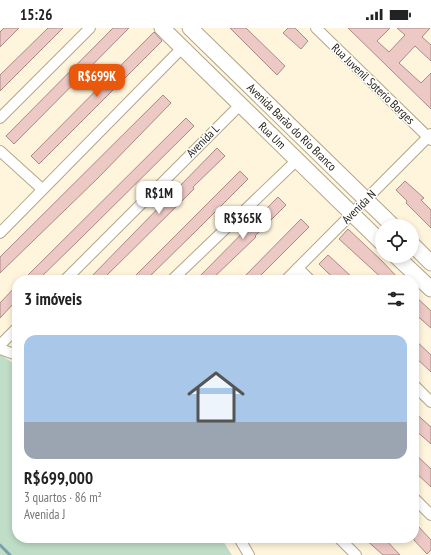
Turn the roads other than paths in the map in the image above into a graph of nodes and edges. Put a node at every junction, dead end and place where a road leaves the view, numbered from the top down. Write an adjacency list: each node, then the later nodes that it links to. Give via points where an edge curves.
1 (90, 28): 7 (street)
2 (162, 28): 5 (street, Rua Um)
3 (190, 28): 12 (street, Avenida Barão do Rio Branco)
4 (316, 28): 8 (street, Rua Juvenil Soterio Borges)
5 (182, 48): 6 (street, Rua Um); 11 (street)
6 (240, 105): 10 (street, Rua Um); 21 (street, Avenida L)
7 (0, 118)
8 (430, 137): 12 (street, Avenida N)
9 (0, 151): 11 (street)
10 (297, 160): 13 (street, Rua Um); 22 (street)
11 (42, 189): 15 (street)
12 (366, 200): 13 (street, Avenida N); 14 (street, Avenida Barão do Rio Branco)
13 (352, 214): 16 (street, Rua Um); 20 (street, Avenida N)
14 (386, 219)
15 (0, 233)
16 (375, 236)
17 (419, 251): 19 (street)
18 (403, 263): 25 (street)
19 (431, 263)
20 (298, 268): 23 (street, Avenida N); 24 (street)
21 (70, 275)
22 (177, 275)
23 (291, 275)
24 (305, 275)
25 (416, 275)
26 (419, 278): 27 (street)
27 (431, 289)
28 (12, 333): 29 (street)
29 (0, 345)
30 (0, 349): 31 (street)
31 (12, 353)
32 (419, 390): 33 (street)
33 (431, 402)
34 (419, 503): 35 (street)
35 (431, 515)
36 (242, 543): 38 (street)
37 (344, 543): 39 (street)
38 (249, 555)
39 (356, 555)

